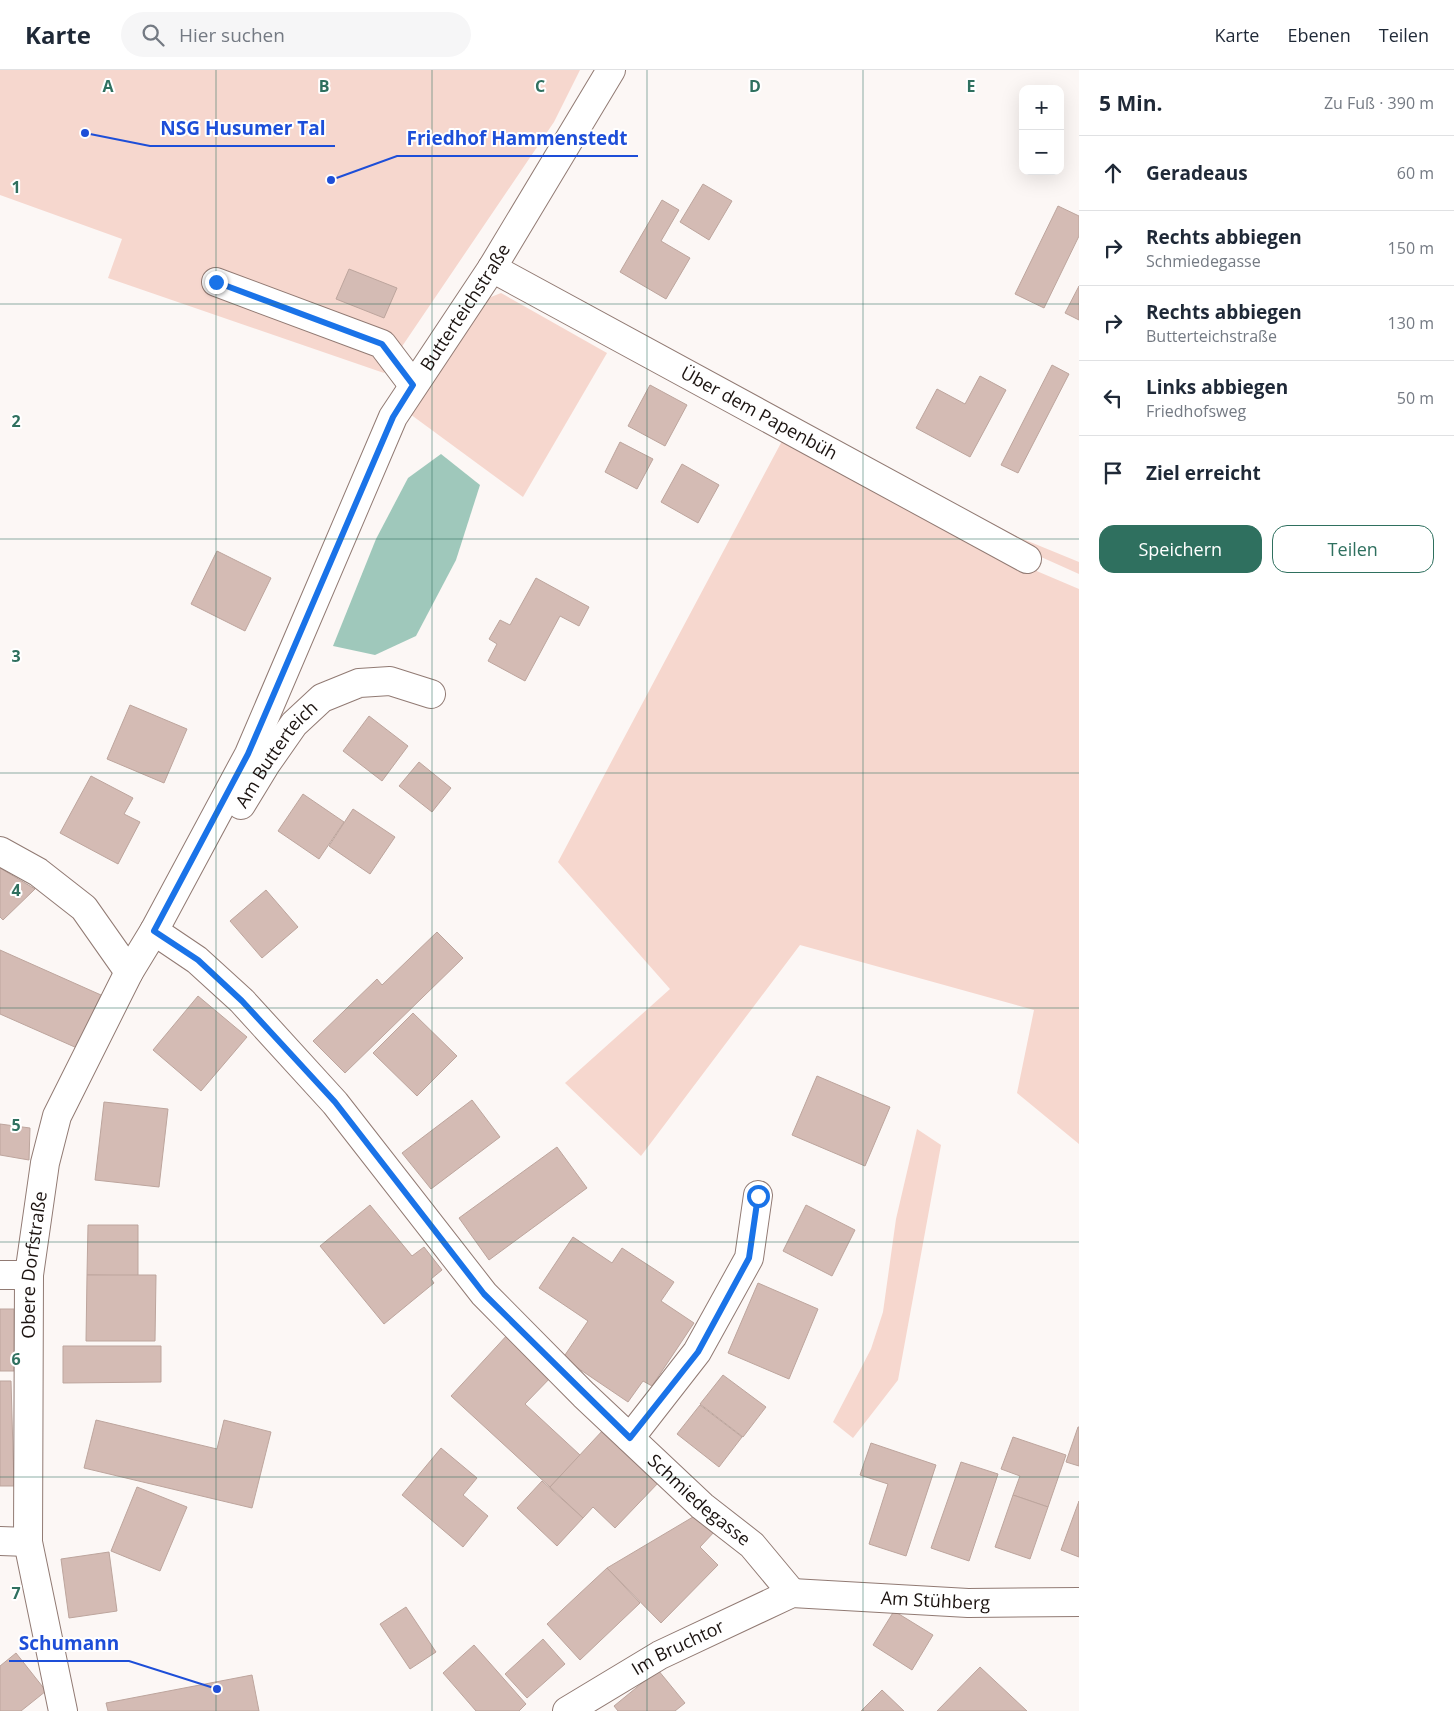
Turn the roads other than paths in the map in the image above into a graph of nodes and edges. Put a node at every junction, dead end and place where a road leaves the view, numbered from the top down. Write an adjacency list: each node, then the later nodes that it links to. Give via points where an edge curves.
1 (611, 70): 2 (street, Butterteichstraße)
2 (492, 268): 4 (street, Butterteichstraße); 5 (street, Über dem Papenbüh)
3 (216, 282): 4 (street, via 382,344)
4 (413, 385): 8 (street, Butterteichstraße, via 393,417 248,754)
5 (1026, 559)
6 (431, 694): 8 (street, Am Butterteich, via 390,680 359,683 322,698 294,724 266,764 198,878)
7 (0, 851): 9 (street, via 38,872 84,908)
8 (154, 931): 9 (street, Obere Dorfstraße); 13 (street, Schmiedegasse, via 198,960 242,1001 335,1102 484,1294)
9 (129, 972): 12 (street, Obere Dorfstraße, via 57,1116 45,1163)
10 (758, 1196): 13 (street, via 749,1258 698,1352)
11 (0, 1275): 12 (street)
12 (29, 1275): 15 (street, Obere Dorfstraße)
13 (630, 1438): 16 (street, Schmiedegasse, via 702,1506 752,1545)
14 (0, 1541): 15 (street)
15 (28, 1542): 18 (street, Obere Dorfstraße)
16 (792, 1593): 17 (street, Am Stühberg, via 968,1603); 19 (street, Im Bruchtor, via 660,1655)
17 (1079, 1602)
18 (63, 1711)
19 (567, 1711)

